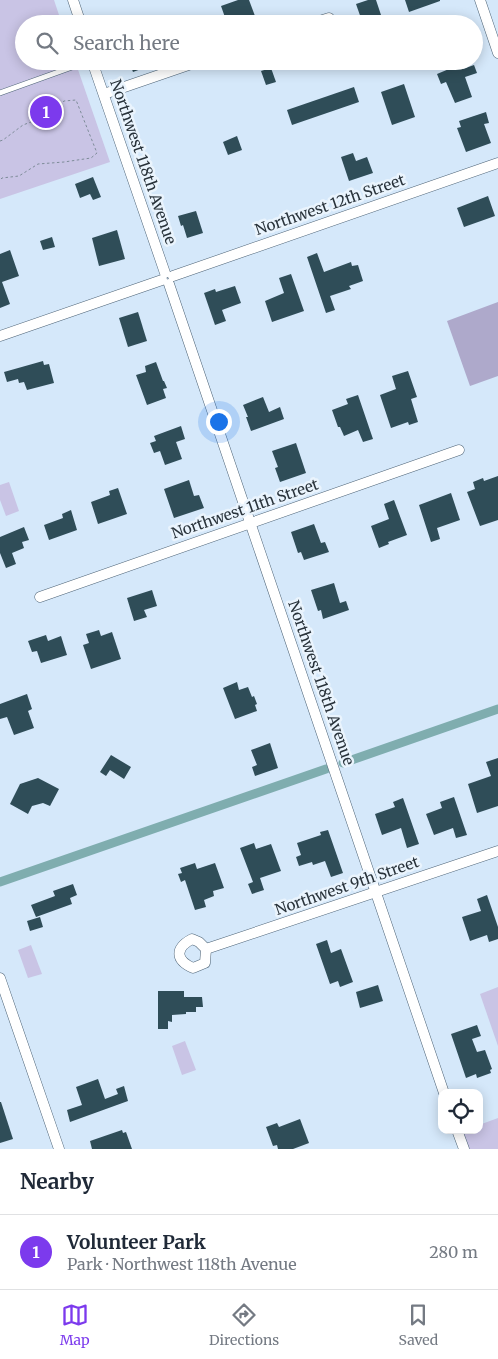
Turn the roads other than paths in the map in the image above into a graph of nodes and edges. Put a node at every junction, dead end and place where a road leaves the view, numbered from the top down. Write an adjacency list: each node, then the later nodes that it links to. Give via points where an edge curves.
1 (73, 0): 3 (street)
2 (480, 0): 4 (street)
3 (78, 15)
4 (498, 54)
5 (66, 70): 8 (lane)
6 (94, 70): 9 (street, Northwest 118th Avenue)
7 (174, 70): 9 (street)
8 (0, 93)
9 (104, 94): 11 (street, Northwest 118th Avenue)
10 (498, 163): 11 (street, Northwest 12th Street)
11 (167, 278): 12 (street, Northwest 12th Street); 14 (street, Northwest 118th Avenue)
12 (0, 336)
13 (459, 450): 14 (street, Northwest 11th Street)
14 (250, 523): 15 (street, Northwest 11th Street); 17 (street, Northwest 118th Avenue)
15 (40, 597)
16 (498, 851): 17 (street, Northwest 9th Street)
17 (375, 892): 18 (street, Northwest 9th Street); 20 (street, Northwest 118th Avenue)
18 (206, 949)
19 (0, 978): 22 (street)
20 (443, 1089)
21 (458, 1134): 23 (street)
22 (59, 1149)
23 (464, 1149)

